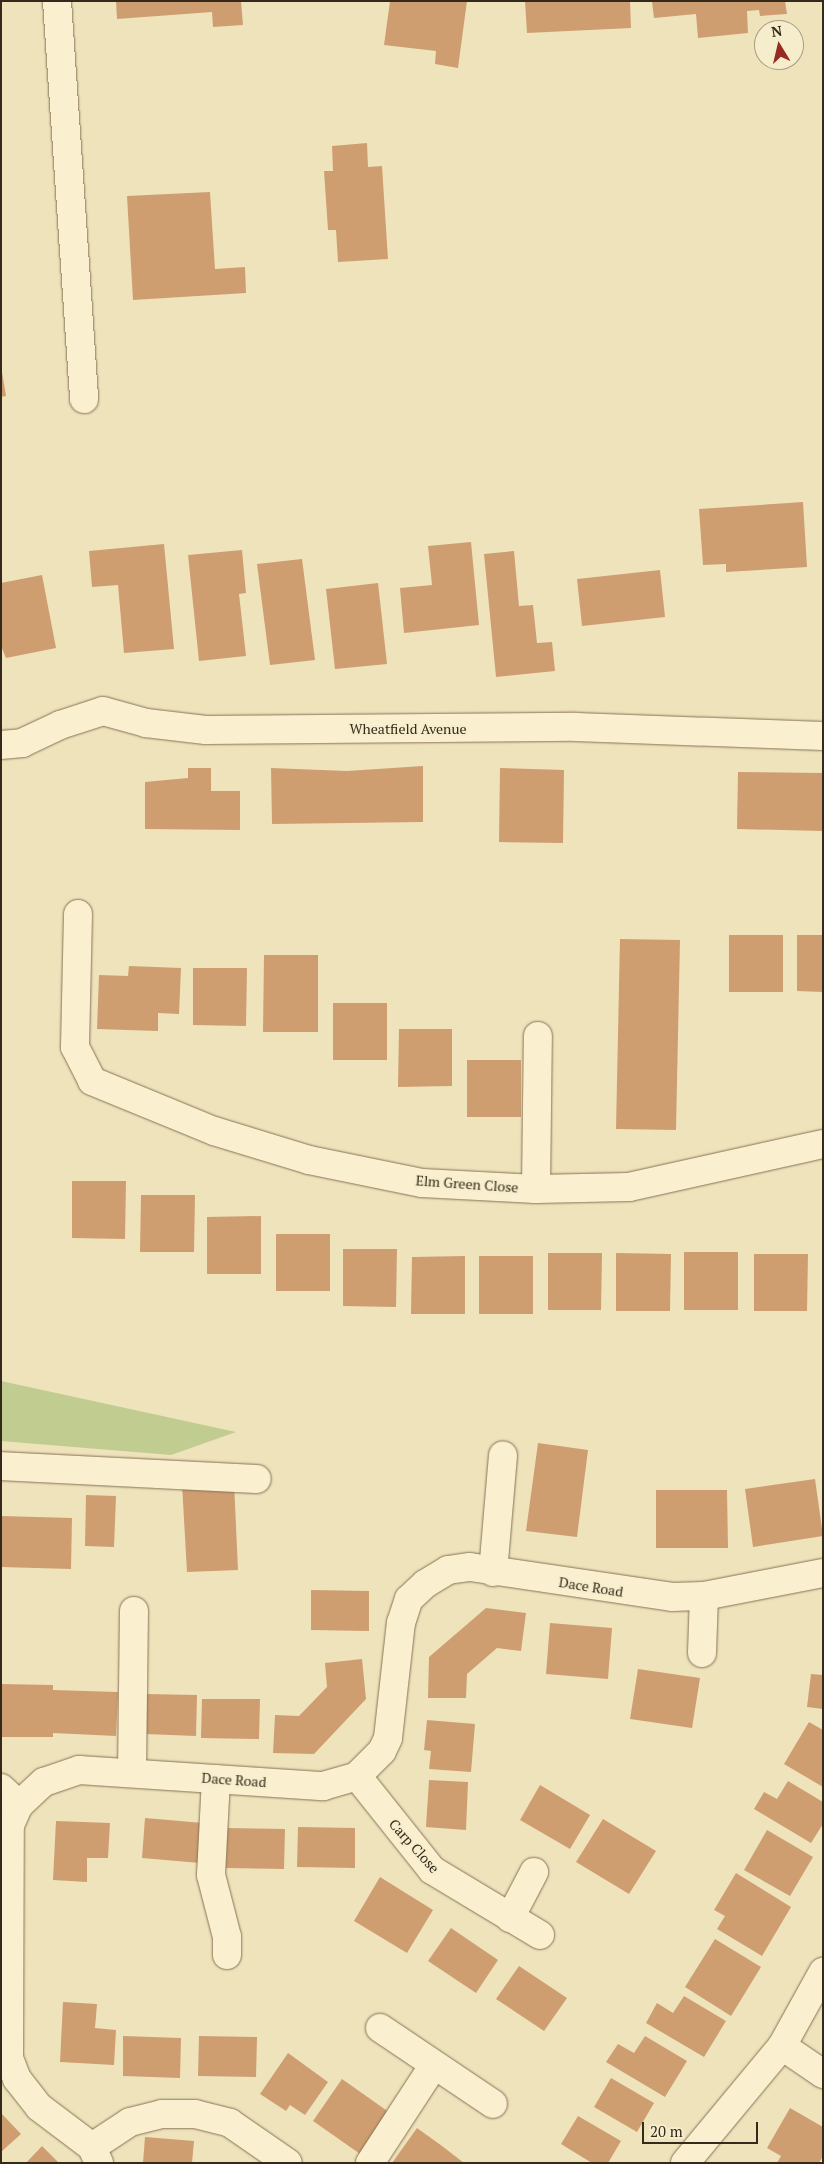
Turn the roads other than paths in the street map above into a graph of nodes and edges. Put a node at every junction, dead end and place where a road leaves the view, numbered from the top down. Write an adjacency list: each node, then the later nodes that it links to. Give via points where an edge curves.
1 (57, 1): 2 (street)
2 (84, 399)
3 (823, 736): 4 (street, Wheatfield Avenue, via 576,727 206,730 146,723 103,711 60,725 22,743)
4 (1, 745)
5 (78, 914): 8 (street, Elm Green Close, via 75,1047 92,1082 214,1131 309,1160 422,1182)
6 (538, 1036): 8 (street)
7 (823, 1144): 8 (street, Elm Green Close, via 629,1187)
8 (536, 1189)
9 (503, 1455): 12 (street)
10 (1, 1466): 11 (street)
11 (257, 1479)
12 (493, 1572): 14 (street, Dace Road, via 630,1593); 18 (street, Dace Road, via 470,1568 448,1570 409,1599 401,1623 388,1738 382,1751)
13 (823, 1574): 14 (street, Dace Road)
14 (704, 1596): 16 (street)
15 (134, 1611): 17 (street)
16 (702, 1653)
17 (132, 1773): 19 (street, Dace Road); 20 (street, Dace Road, via 79,1770)
18 (357, 1776): 19 (street, Dace Road, via 323,1786); 22 (street, Carp Close, via 432,1870)
19 (216, 1779): 24 (street, via 211,1874 227,1937)
20 (10, 1796): 30 (street, Dace Road, via 6,2039)
21 (534, 1872): 22 (street)
22 (510, 1918): 23 (street, Carp Close)
23 (540, 1935)
24 (227, 1956)
25 (823, 1972): 27 (street)
26 (380, 2028): 28 (street)
27 (782, 2046): 29 (street); 35 (street)
28 (434, 2065): 31 (street); 34 (street)
29 (823, 2074)
30 (9, 2080): 32 (street, Dace Road)
31 (493, 2104)
32 (95, 2155): 33 (street, via 130,2122 162,2114 195,2114 230,2123)
33 (288, 2163)
34 (370, 2163)
35 (685, 2163)

